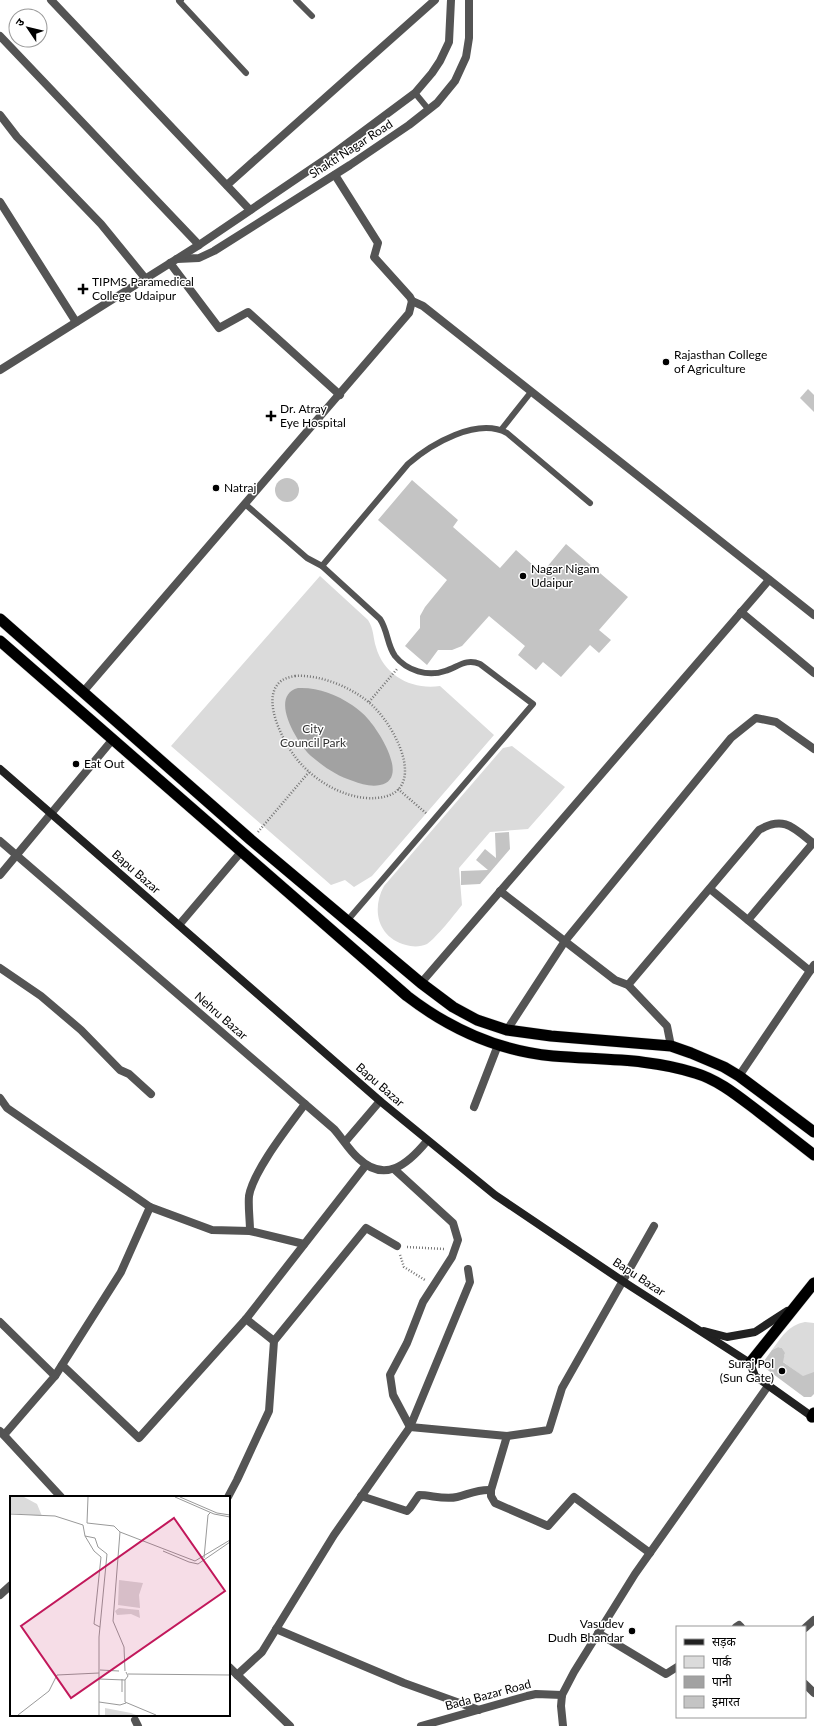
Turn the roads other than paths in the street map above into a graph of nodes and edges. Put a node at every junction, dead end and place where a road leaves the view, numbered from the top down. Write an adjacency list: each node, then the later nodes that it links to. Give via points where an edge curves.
1 (51, 0): 14 (street)
2 (180, 0): 9 (lane)
3 (296, 0): 7 (lane)
4 (435, 0): 14 (street)
5 (451, 0): 10 (street, Shakti Nagar Road, via 449,42 432,73)
6 (469, 0): 11 (street, Shakti Nagar Road, via 469,43 464,62 450,88)
7 (312, 16)
8 (0, 36): 17 (street)
9 (246, 74)
10 (415, 93): 11 (lane); 16 (street, Shakti Nagar Road, via 333,154)
11 (429, 110): 13 (street, Shakti Nagar Road)
12 (0, 115): 19 (street, via 17,138 101,224)
13 (335, 175): 18 (street, Shakti Nagar Road, via 205,256); 20 (street, via 378,243 374,257)
14 (227, 185): 16 (street)
15 (0, 202): 21 (street)
16 (250, 210): 17 (street, Shakti Nagar Road)
17 (199, 245): 18 (street, Shakti Nagar Road)
18 (173, 261): 19 (street, Shakti Nagar Road); 24 (street, via 219,328 248,312)
19 (145, 278): 21 (street, Shakti Nagar Road)
20 (412, 302): 23 (street, via 423,306); 24 (street, via 404,320)
21 (76, 322): 22 (street, Shakti Nagar Road)
22 (0, 370)
23 (531, 392): 25 (lane); 29 (street)
24 (340, 395): 26 (street)
25 (502, 430): 27 (lane); 28 (lane, via 494,427 476,429 447,438 421,453 397,476)
26 (245, 504): 28 (lane, via 307,558); 35 (street)
27 (590, 504)
28 (322, 566): 48 (lane, via 380,619 386,628 395,656 402,663 420,673 433,674 463,662 474,662 532,704)
29 (769, 580): 30 (street); 31 (street)
30 (741, 612): 34 (street); 46 (street)
31 (814, 615)
32 (0, 619): 35 (highway)
33 (0, 640): 36 (highway)
34 (814, 674)
35 (83, 692): 48 (highway)
36 (113, 739): 39 (street); 42 (highway)
37 (814, 749): 50 (street, via 776,722 756,718 731,738)
38 (0, 769): 39 (main road, Bapu Bazar)
39 (51, 813): 43 (street); 49 (main road, Bapu Bazar)
40 (0, 841): 43 (street, Nehru Bazar)
41 (813, 843): 45 (street, via 786,824 777,822 768,825 759,830); 47 (street)
42 (241, 852): 49 (street); 56 (highway, via 419,1006 457,1029)
43 (16, 855): 44 (street); 62 (street, Nehru Bazar)
44 (0, 875)
45 (710, 889): 47 (street); 54 (street)
46 (500, 891): 50 (street); 53 (street)
47 (748, 920): 52 (street)
48 (347, 921): 53 (highway)
49 (179, 925): 61 (main road, Bapu Bazar)
50 (565, 941): 54 (street, via 615,980); 55 (street)
51 (0, 968): 59 (street, via 41,996 81,1030 120,1070 129,1074)
52 (812, 968): 58 (street)
53 (421, 983): 55 (highway, via 464,1014)
54 (628, 985): 57 (street, via 667,1026)
55 (507, 1030): 57 (highway)
56 (498, 1045): 63 (street); 67 (highway, via 553,1056 661,1064 696,1073 731,1091)
57 (671, 1046): 58 (highway, via 706,1058)
58 (739, 1076): 64 (highway)
59 (151, 1094)
60 (0, 1098): 70 (street, via 7,1108)
61 (380, 1101): 65 (main road, Bapu Bazar); 66 (street)
62 (305, 1104): 66 (street, Nehru Bazar); 72 (street, via 259,1173 249,1196)
63 (474, 1107)
64 (814, 1132)
65 (427, 1141): 69 (street, via 410,1161); 76 (main road, Bapu Bazar, via 495,1195)
66 (345, 1142): 68 (street, Nehru Bazar)
67 (814, 1155)
68 (366, 1165): 69 (street, via 375,1169); 73 (street)
69 (394, 1169): 89 (street, via 453,1223 458,1240 452,1257 423,1302 407,1343 390,1375 393,1395)
70 (150, 1207): 72 (street, via 212,1230); 85 (street, via 121,1272)
71 (654, 1226): 76 (street)
72 (250, 1231): 73 (street)
73 (304, 1244): 80 (street)
74 (397, 1246): 83 (street, via 366,1228)
75 (468, 1268): 89 (street, via 470,1282)
76 (624, 1282): 82 (main road, Bapu Bazar); 91 (street, via 562,1388 549,1430)
77 (814, 1283): 78 (highway)
78 (805, 1295): 79 (highway); 82 (main road, via 782,1316 755,1332 727,1337); 84 (highway)
79 (814, 1302)
80 (246, 1319): 83 (street); 85 (street, via 139,1438)
81 (0, 1322): 86 (street)
82 (696, 1328): 84 (main road, Bapu Bazar)
83 (274, 1341): 94 (street, via 269,1411)
84 (750, 1363): 87 (main road, Bapu Bazar, via 755,1376)
85 (62, 1365): 86 (street)
86 (55, 1376): 90 (street)
87 (768, 1386): 88 (main road, Bapu Bazar); 96 (street)
88 (813, 1416)
89 (410, 1427): 91 (street); 95 (street)
90 (2, 1433): 93 (street)
91 (507, 1436): 92 (street)
92 (491, 1490): 95 (street, via 451,1497 419,1495 407,1511); 96 (street, via 495,1503 548,1526 574,1497)
93 (60, 1496)
94 (229, 1496)
95 (361, 1496): 101 (street)
96 (650, 1553): 102 (street)
97 (10, 1586): 98 (street)
98 (0, 1595)
99 (814, 1620): 100 (street)
100 (806, 1627)
101 (276, 1629): 105 (street, via 262,1652); 109 (street, via 404,1683)
102 (598, 1633): 104 (street, via 666,1674); 108 (street)
103 (230, 1668): 105 (street)
104 (676, 1668)
105 (237, 1675): 110 (street)
106 (806, 1685): 107 (street)
107 (814, 1692)
108 (562, 1695): 109 (street, Bada Bazar Road, via 536,1694); 112 (street)
109 (479, 1710): 111 (street, Bada Bazar Road)
110 (290, 1726)
111 (421, 1726)
112 (563, 1726)

